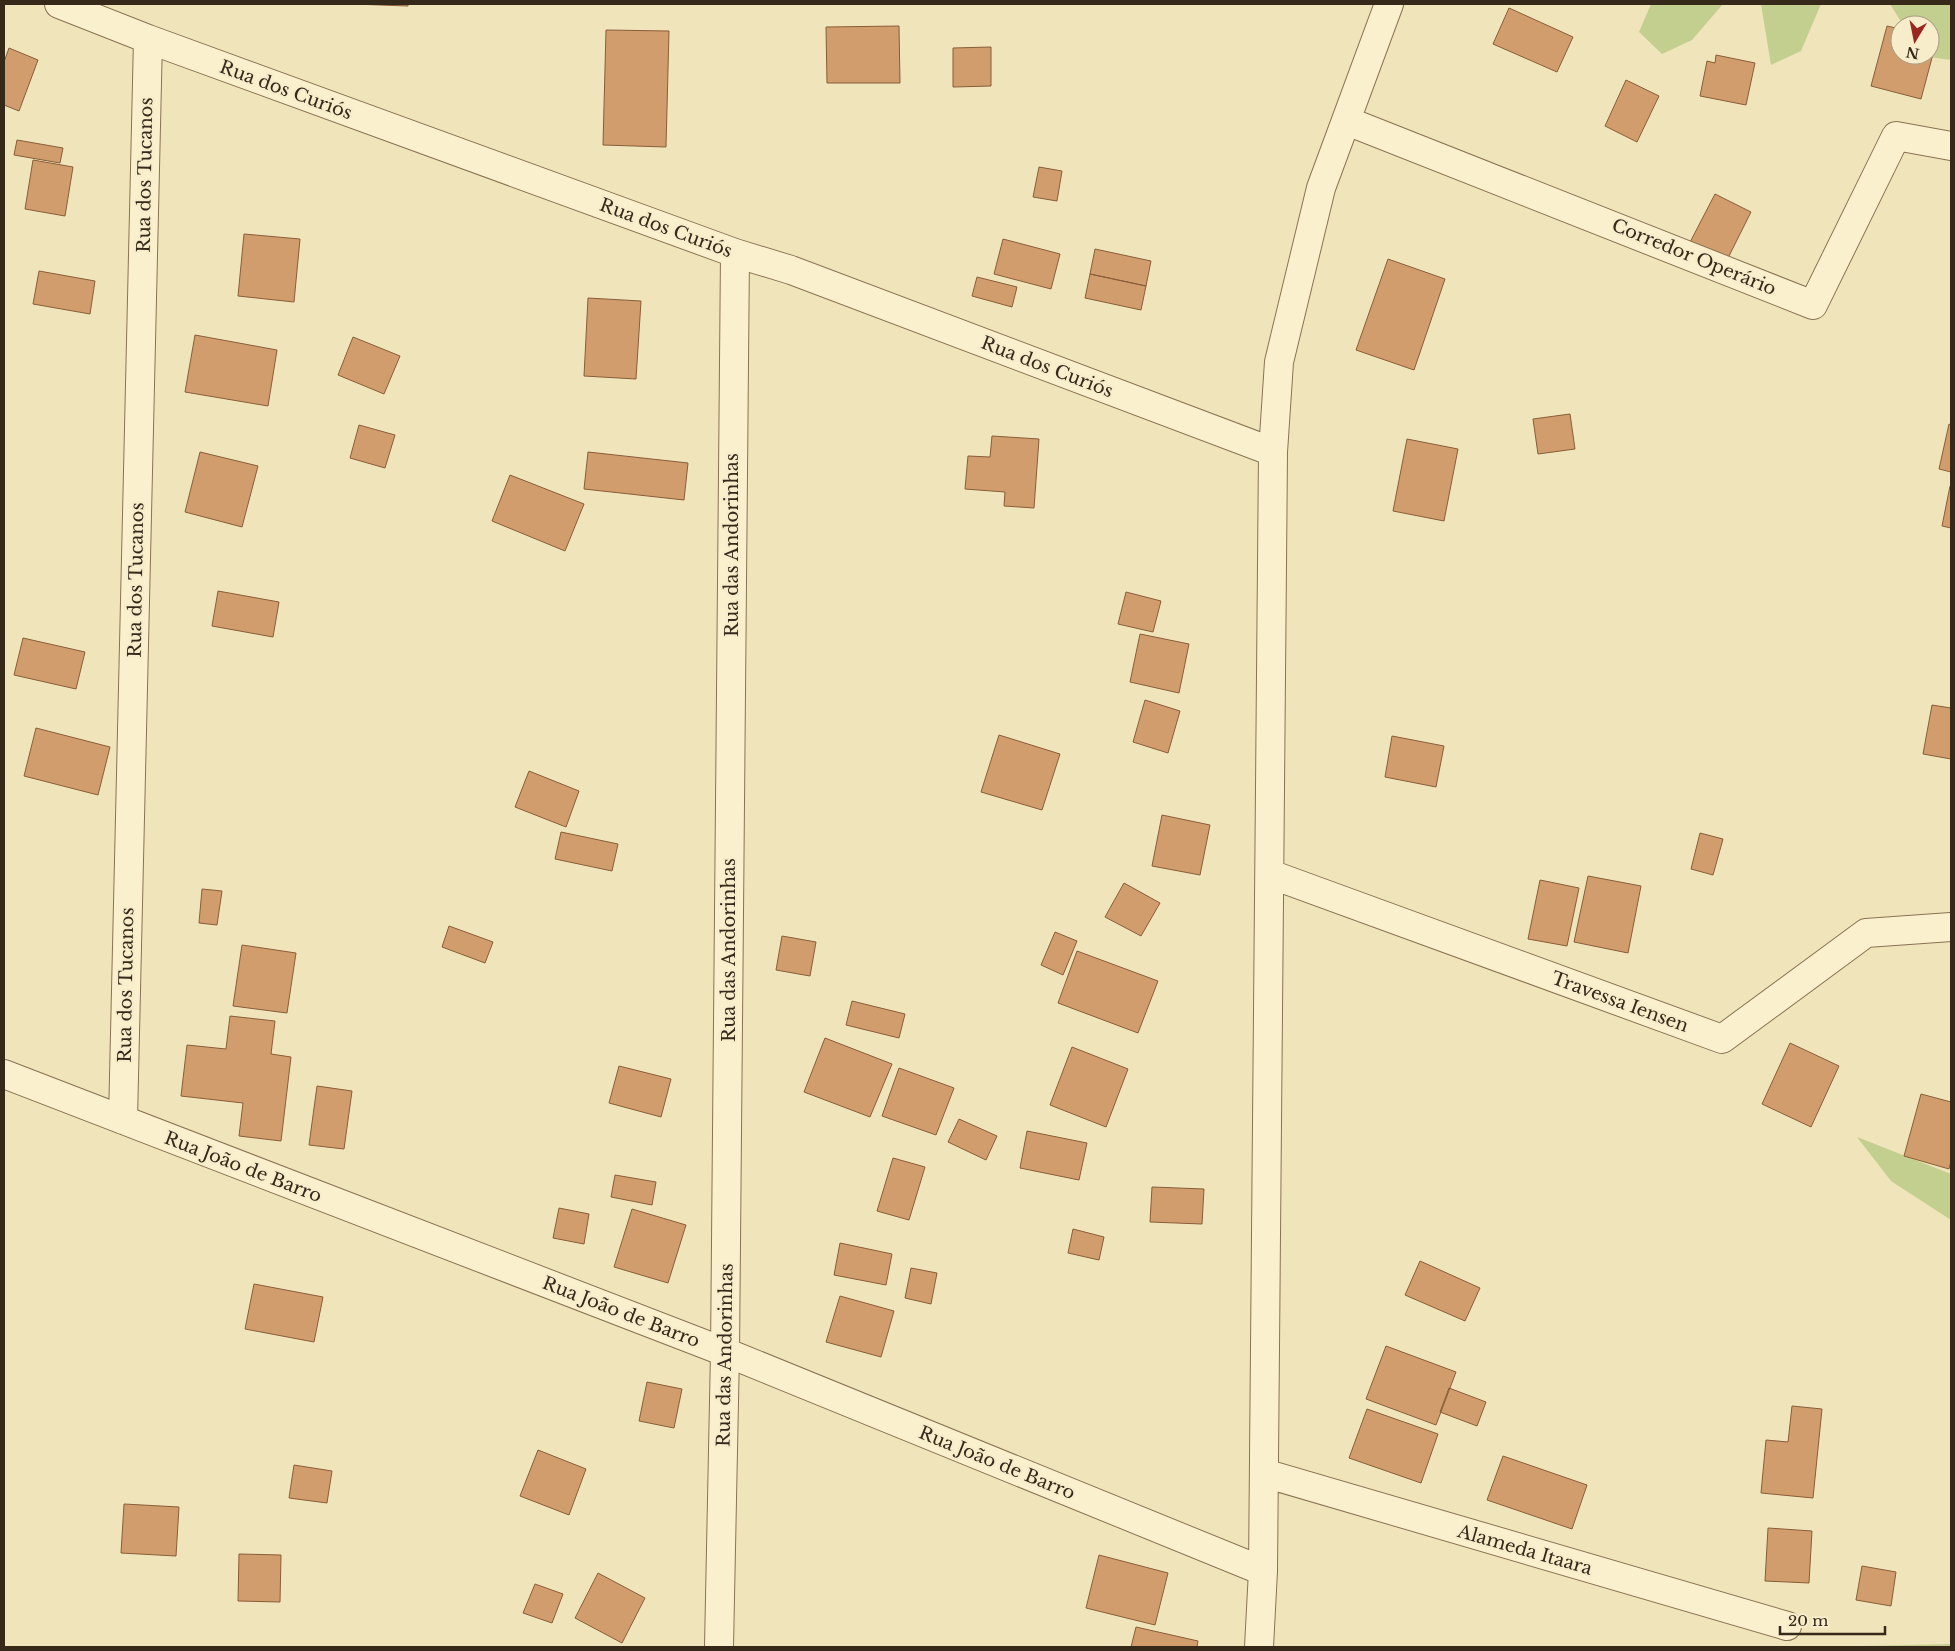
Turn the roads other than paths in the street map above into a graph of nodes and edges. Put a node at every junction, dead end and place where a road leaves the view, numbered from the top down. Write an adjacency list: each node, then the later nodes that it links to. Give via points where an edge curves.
1 (59, 4): 3 (street, Rua dos Curiós)
2 (1389, 4): 4 (street)
3 (148, 40): 6 (street, Rua dos Curiós); 11 (street, Rua dos Tucanos)
4 (1347, 121): 5 (street, Corredor Operário, via 1813,305 1896,136); 7 (street, via 1321,188 1279,362)
5 (1951, 146)
6 (735, 253): 7 (street, Rua dos Curiós, via 791,270); 12 (street, Rua das Andorinhas)
7 (1273, 452): 8 (street)
8 (1270, 874): 9 (street, Travessa Iensen, via 1722,1039 1866,932); 13 (street)
9 (1951, 927)
10 (4, 1074): 11 (street, Rua João de Barro)
11 (123, 1120): 12 (street, Rua João de Barro)
12 (725, 1352): 14 (street, Rua João de Barro); 16 (street, Rua das Andorinhas)
13 (1264, 1473): 14 (street); 15 (street, Alameda Itaara)
14 (1263, 1571): 17 (street)
15 (1787, 1626)
16 (720, 1647)
17 (1259, 1647)

